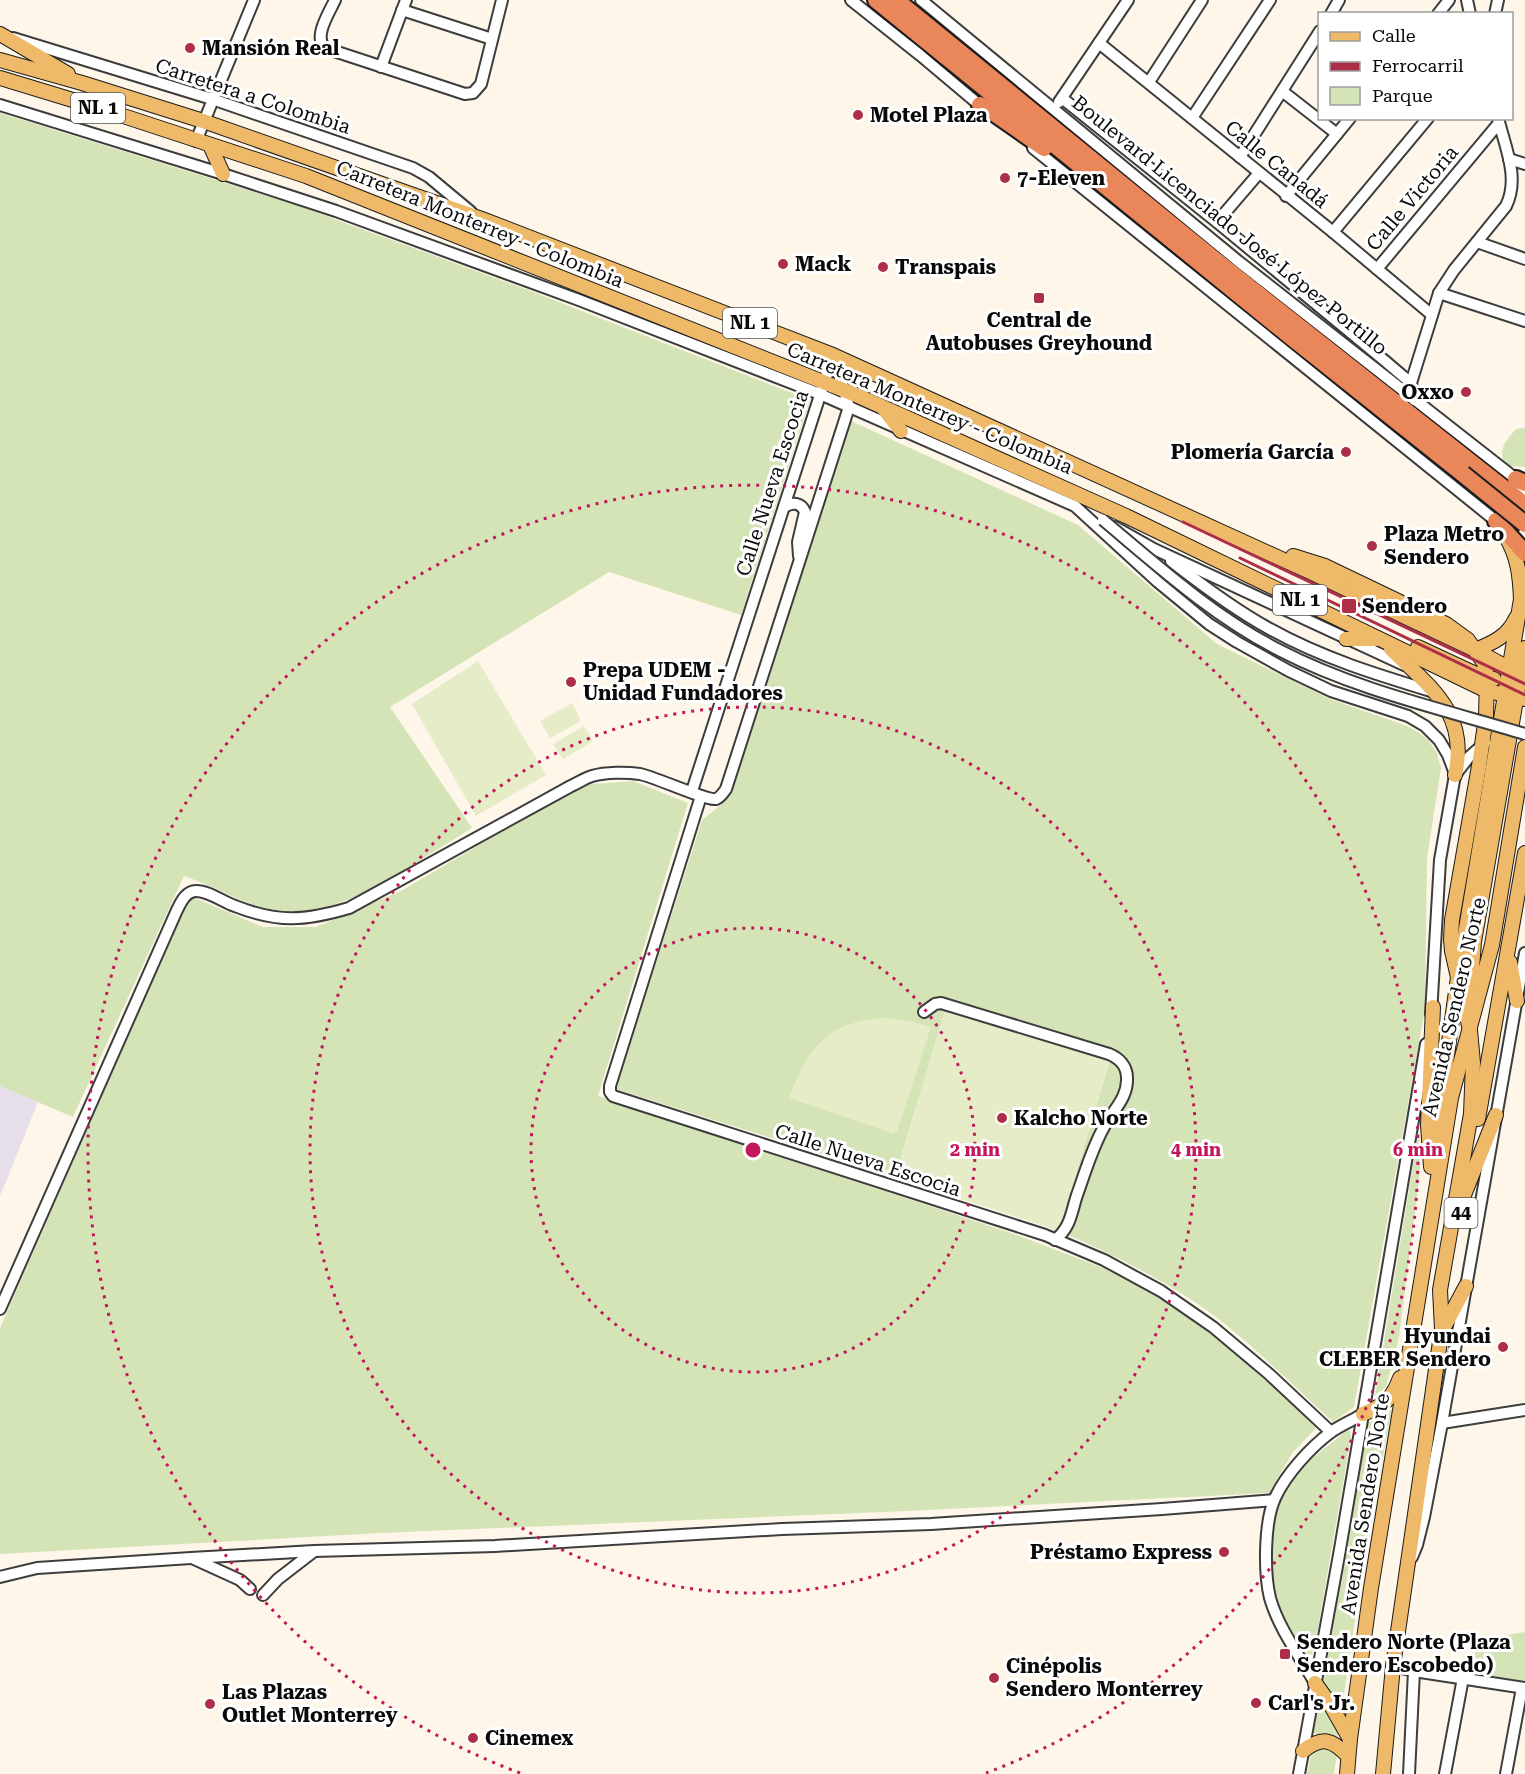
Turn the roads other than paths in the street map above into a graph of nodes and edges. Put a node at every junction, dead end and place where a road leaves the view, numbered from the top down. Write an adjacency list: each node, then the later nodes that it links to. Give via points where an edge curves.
1 (254, 0): 25 (street)
2 (335, 0): 19 (street, via 321,33 322,46)
3 (502, 0): 16 (street)
4 (852, 0): 27 (street)
5 (876, 0): 42 (highway)
6 (896, 0): 61 (highway, Boulevard Licenciado José López Portillo)
7 (921, 0): 28 (street, Boulevard Licenciado José López Portillo)
8 (1128, 0): 17 (street)
9 (1202, 0): 21 (street)
10 (1270, 0): 29 (street)
11 (1449, 0): 13 (street)
12 (404, 5): 16 (street); 19 (street)
13 (1440, 12)
14 (0, 34): 22 (main road); 25 (street, Carretera a Colombia)
15 (1318, 34): 23 (street)
16 (492, 39): 19 (street, via 481,84 473,93 465,94)
17 (1099, 43): 21 (street, Calle Canadá); 24 (street)
18 (0, 60): 22 (main road, Carretera Monterrey - Colombia / NL 1)
19 (381, 67)
20 (0, 78): 37 (main road, Carretera Monterrey - Colombia / NL 1)
21 (1149, 82): 29 (street, Calle Canadá)
22 (82, 83): 34 (main road, Carretera Monterrey - Colombia / NL 1)
23 (1282, 91): 30 (street); 39 (street)
24 (1062, 98): 28 (street); 45 (street)
25 (213, 99): 34 (street); 48 (street, Carretera a Colombia, via 413,168)
26 (0, 105): 44 (street, NL 1)
27 (980, 105): 42 (highway); 78 (street)
28 (1054, 109): 47 (street, Boulevard Licenciado José López Portillo)
29 (1192, 118): 39 (street, Calle Canadá)
30 (1318, 119)
31 (1319, 120): 36 (street)
32 (1348, 120): 36 (street)
33 (1426, 120): 50 (street)
34 (203, 121): 37 (street); 48 (main road, Carretera Monterrey - Colombia / NL 1)
35 (1498, 121): 40 (street); 53 (street, Calle Victoria)
36 (1337, 134): 46 (street)
37 (196, 141): 38 (main road, Carretera Monterrey - Colombia / NL 1)
38 (210, 145): 44 (main road); 66 (main road, Carretera Monterrey - Colombia / NL 1, via 306,176)
39 (1240, 157): 43 (street, Calle Canadá)
40 (1509, 159): 41 (street); 51 (street, via 1513,180 1510,197)
41 (1525, 164)
42 (1084, 170): 61 (highway)
43 (1260, 173): 46 (street, Calle Canadá); 49 (street)
44 (223, 174): 66 (street, NL 1, via 336,211)
45 (1181, 193): 47 (street); 49 (street)
46 (1286, 196): 50 (street, Calle Canadá)
47 (1170, 205): 55 (street, Boulevard Licenciado José López Portillo)
48 (482, 219): 62 (main road, Carretera Monterrey - Colombia / NL 1)
49 (1217, 222): 54 (street)
50 (1333, 232): 53 (street, Calle Canadá)
51 (1477, 242): 52 (street); 56 (street)
52 (1525, 259)
53 (1377, 269): 57 (street, Calle Canadá)
54 (1275, 270): 55 (street); 60 (street)
55 (1264, 282): 59 (street, Boulevard Licenciado José López Portillo)
56 (1439, 293): 57 (street); 58 (street)
57 (1432, 315): 65 (street)
58 (1525, 321)
59 (1318, 325): 60 (street); 64 (street, Boulevard Licenciado José López Portillo)
60 (1343, 326): 63 (street)
61 (1295, 332): 72 (highway)
62 (833, 355): 66 (street, Calle Nueva Escocia); 67 (street); 88 (main road, Carretera Monterrey - Colombia / NL 1)
63 (1385, 361): 64 (street); 65 (street)
64 (1388, 380): 68 (street, Boulevard Licenciado José López Portillo)
65 (1411, 383): 68 (street)
66 (822, 388): 67 (main road, Carretera Monterrey - Colombia / NL 1); 70 (street, NL 1); 75 (street, Calle Nueva Escocia)
67 (844, 390): 69 (main road, Carretera Monterrey - Colombia / NL 1); 70 (street)
68 (1414, 400): 73 (street, Boulevard Licenciado José López Portillo)
69 (883, 407): 71 (main road); 84 (main road, Carretera Monterrey - Colombia / NL 1, via 1126,516)
70 (849, 408): 71 (street, NL 1); 82 (street)
71 (901, 431): 74 (street, NL 1)
72 (1468, 468): 76 (highway); 79 (highway, bridge)
73 (1523, 484)
74 (1075, 506): 77 (street); 97 (street, NL 1, via 1158,582 1237,642 1331,691 1408,716 1425,726 1439,740)
75 (784, 507): 82 (street, via 795,503 805,512 798,542); 98 (street, Calle Nueva Escocia)
76 (1525, 507): 78 (street, via 1515,520)
77 (1103, 520): 80 (street); 93 (street, bridge, via 1222,617 1279,651 1381,692)
78 (1496, 521): 81 (highway); 83 (main road, via 1518,564)
79 (1525, 524)
80 (1154, 549): 85 (street); 92 (street, via 1270,630 1362,671)
81 (1525, 553)
82 (799, 562): 98 (street, via 726,789 710,799)
83 (1521, 598): 87 (main road); 88 (main road, via 1506,633)
84 (1316, 608): 86 (main road, Carretera Monterrey - Colombia / NL 1); 90 (main road, via 1341,612 1478,675)
85 (1346, 639): 86 (main road); 89 (street)
86 (1380, 639): 89 (main road); 90 (main road, Carretera Monterrey - Colombia / NL 1)
87 (1521, 647): 88 (main road); 91 (main road)
88 (1476, 650): 90 (main road, via 1484,663); 91 (main road, Carretera Monterrey - Colombia / NL 1)
89 (1409, 667): 92 (main road)
90 (1487, 684): 91 (main road); 95 (main road)
91 (1516, 685): 94 (main road)
92 (1436, 692): 97 (main road, via 1451,714 1457,733 1459,754)
93 (1525, 732): 94 (street)
94 (1505, 736): 95 (street); 102 (main road); 106 (main road, via 1474,942)
95 (1482, 744): 97 (street); 102 (main road, via 1452,920 1452,951)
96 (1525, 747): 106 (main road, Avenida Sendero Norte / 44, via 1492,945)
97 (1455, 774): 104 (street, via 1440,860)
98 (697, 794): 111 (street, Calle Nueva Escocia, via 610,1086 611,1094); 113 (street, via 640,774 592,776 349,908 324,915 270,917 206,893 190,892 177,910)
99 (1525, 853): 100 (main road, Avenida Sendero Norte / 44)
100 (1508, 952): 103 (main road); 110 (main road, Avenida Sendero Norte / 44)
101 (1525, 953): 103 (street)
102 (1458, 976): 106 (main road); 108 (main road)
103 (1516, 1001): 107 (street)
104 (1432, 1007): 108 (main road, via 1428,1125); 117 (street)
105 (924, 1012): 111 (street, via 941,1003 1109,1054 1125,1067 1127,1088 1096,1144 1066,1229)
106 (1469, 1024): 109 (main road, Avenida Sendero Norte / 44, via 1451,1098); 114 (main road, via 1473,1063 1471,1114 1440,1290)
107 (1496, 1115): 110 (main road); 112 (street)
108 (1431, 1167): 109 (main road)
109 (1435, 1194): 115 (main road, Avenida Sendero Norte / 44)
110 (1464, 1195): 114 (main road, Avenida Sendero Norte / 44)
111 (1055, 1240): 119 (street, Calle Nueva Escocia, via 1161,1291 1214,1327)
112 (1466, 1286): 114 (main road); 118 (street)
113 (0, 1309)
114 (1442, 1331): 123 (main road, Avenida Sendero Norte / 44)
115 (1412, 1333): 117 (main road, via 1392,1397); 132 (main road, Avenida Sendero Norte / 44)
116 (1525, 1410): 118 (street)
117 (1363, 1414): 119 (street); 130 (street)
118 (1442, 1423): 123 (street, via 1417,1545)
119 (1331, 1432): 120 (street, via 1296,1467)
120 (1274, 1500): 121 (street, via 931,1524); 130 (street, via 1266,1546 1270,1598)
121 (314, 1551): 122 (street); 126 (street)
122 (191, 1558): 124 (street, via 37,1568); 125 (street)
123 (1406, 1574): 127 (main road, Avenida Sendero Norte / 44)
124 (0, 1577)
125 (250, 1588)
126 (263, 1595)
127 (1392, 1666): 128 (street); 137 (main road, Avenida Sendero Norte / 44)
128 (1414, 1671): 129 (street); 138 (street)
129 (1463, 1678): 131 (street); 139 (street)
130 (1315, 1683): 132 (main road); 133 (street)
131 (1523, 1688): 140 (street)
132 (1350, 1739): 134 (main road, Avenida Sendero Norte / 44)
133 (1303, 1751): 134 (main road, via 1323,1741 1340,1747); 135 (street)
134 (1348, 1756): 136 (main road, Avenida Sendero Norte / 44)
135 (1299, 1774)
136 (1347, 1774)
137 (1383, 1774)
138 (1409, 1774)
139 (1444, 1774)
140 (1506, 1774)

